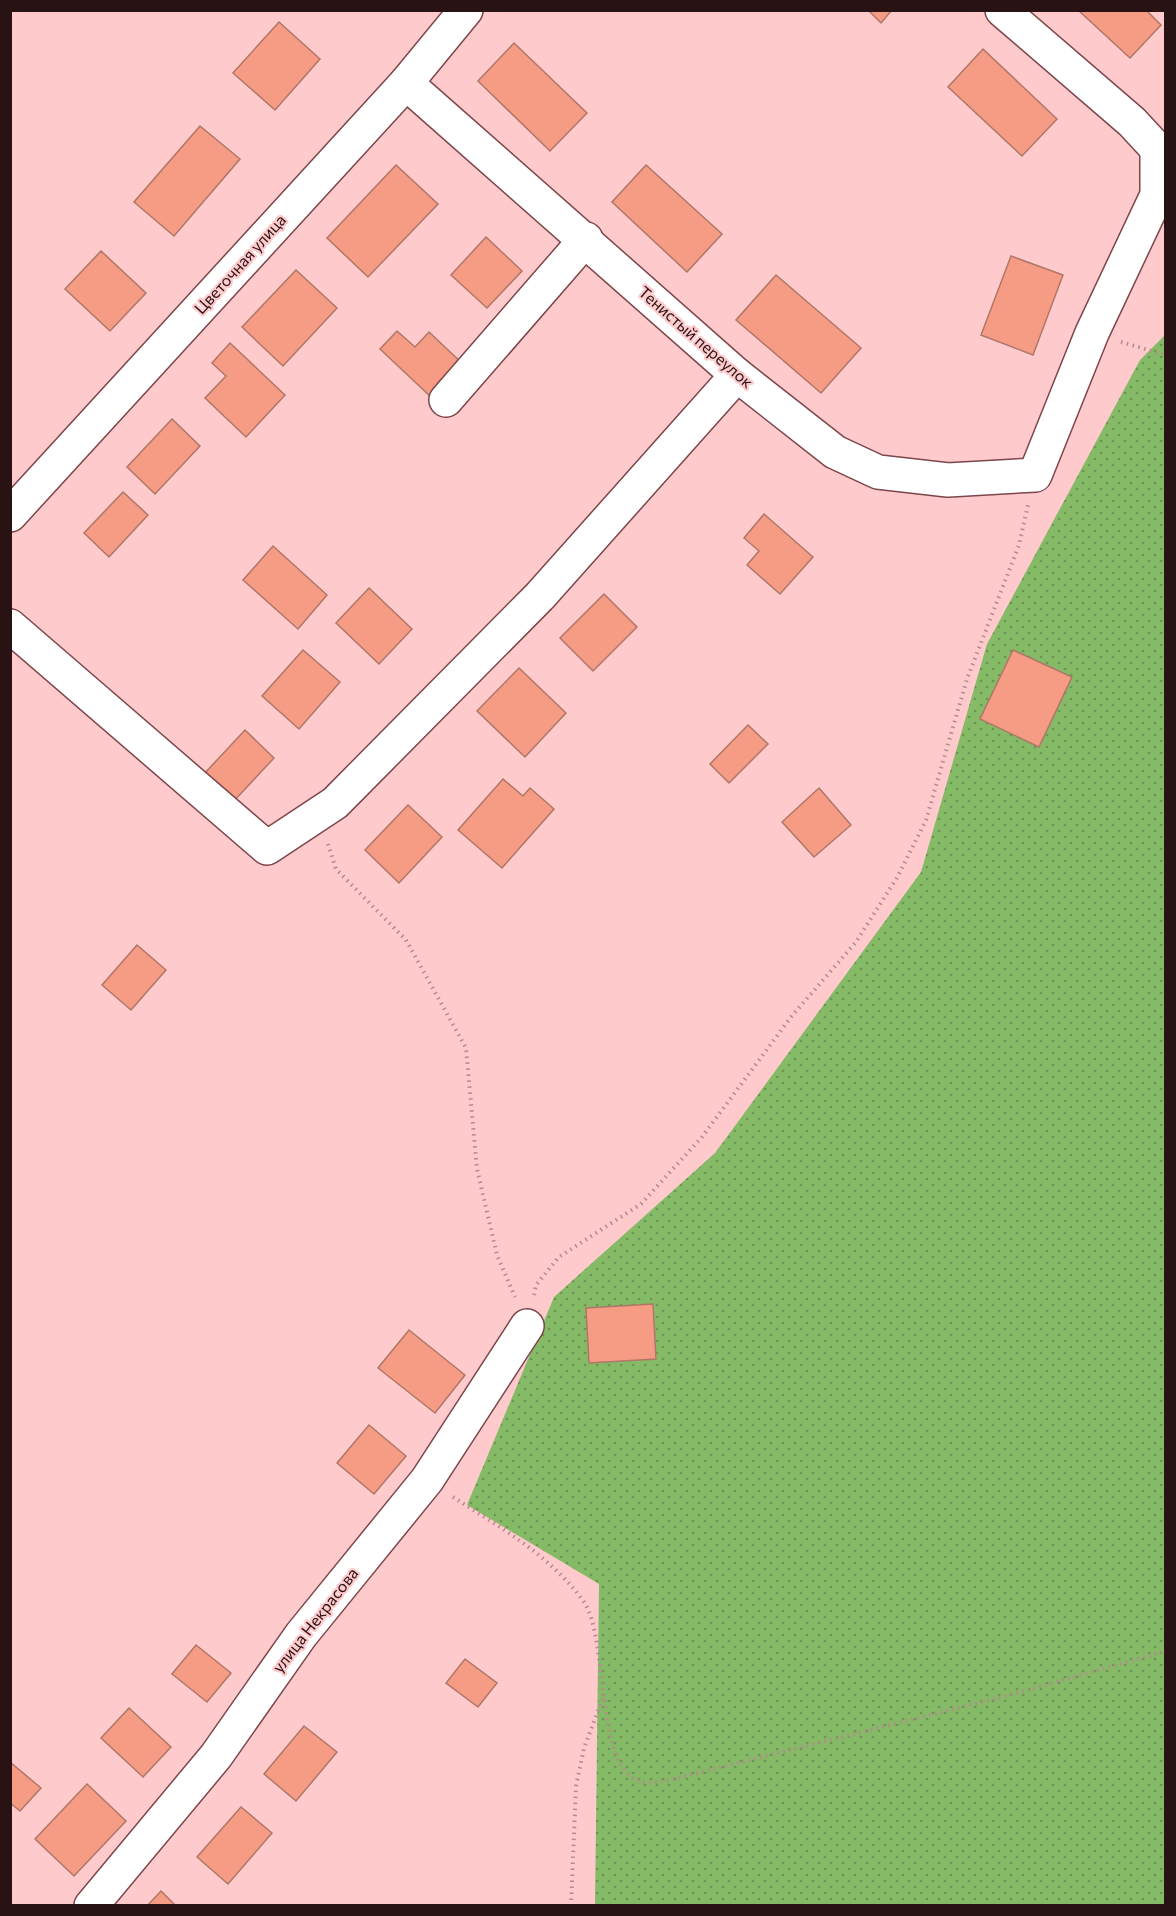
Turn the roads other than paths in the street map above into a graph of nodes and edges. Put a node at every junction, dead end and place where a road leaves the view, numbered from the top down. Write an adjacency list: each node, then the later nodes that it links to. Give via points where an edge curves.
1 (466, 10): 3 (street, Цветочная улица)
2 (1002, 10): 4 (street)
3 (406, 83): 5 (street, Тенистый переулок); 8 (street, Цветочная улица)
4 (1161, 148): 6 (street, Тенистый переулок, via 1157,195 1092,333 1035,475 948,480 878,472 835,452)
5 (586, 239): 6 (street, Тенистый переулок); 7 (street)
6 (737, 375): 9 (street, via 540,596 335,803 267,848)
7 (446, 400)
8 (10, 515)
9 (10, 626)
10 (527, 1326): 11 (street, улица Некрасова, via 427,1480 301,1635 216,1756)
11 (92, 1905)

